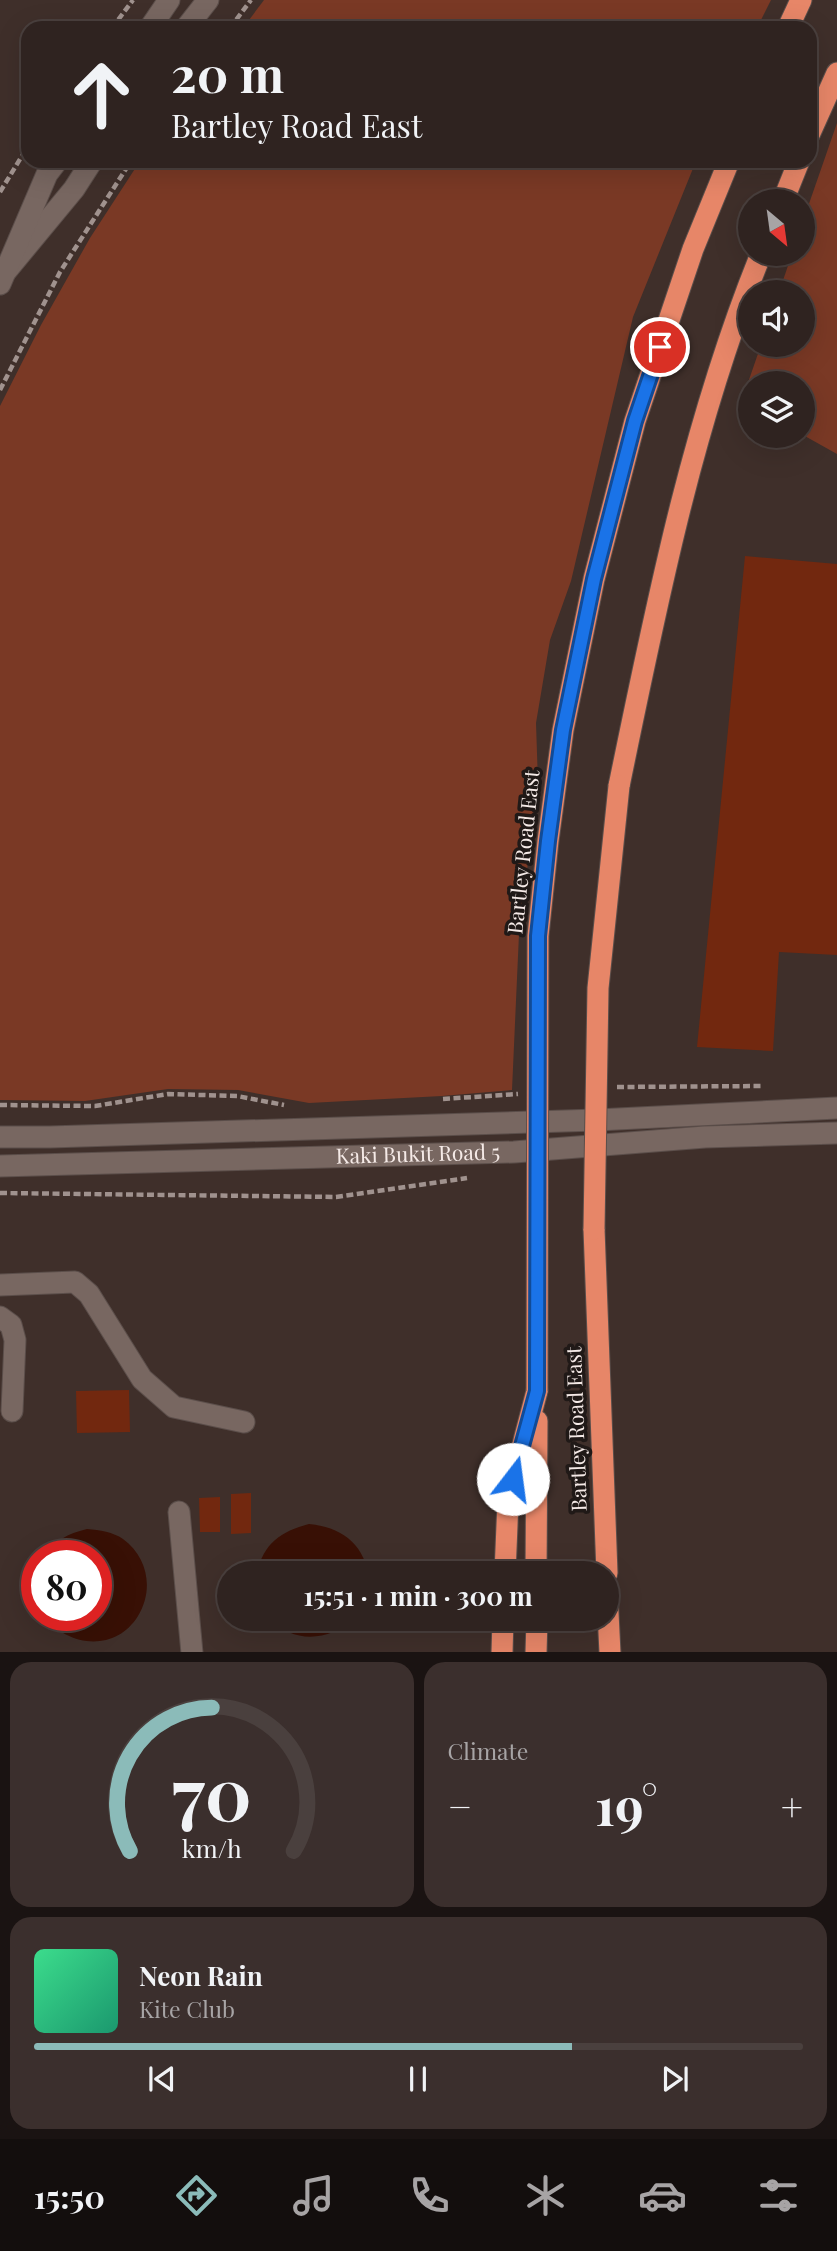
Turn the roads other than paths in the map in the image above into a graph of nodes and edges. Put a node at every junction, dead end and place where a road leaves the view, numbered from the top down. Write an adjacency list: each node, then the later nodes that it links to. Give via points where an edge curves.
1 (169, 0): 4 (street)
2 (208, 0): 5 (street)
3 (801, 0): 6 (highway)
4 (154, 21)
5 (192, 21)
6 (791, 21)
7 (837, 73): 8 (highway)
8 (817, 117)
9 (52, 168): 15 (street)
10 (88, 168): 15 (street)
11 (726, 168): 22 (highway, Bartley Road East, bridge, via 635,421 594,579 563,730 538,936)
12 (796, 168): 13 (highway)
13 (788, 189)
14 (757, 266): 28 (highway, Bartley Road East, bridge, via 698,437 619,786 598,988 594,1229)
15 (4, 277)
16 (837, 1108): 18 (street, Kaki Bukit Road 5, via 583,1121)
17 (837, 1133): 19 (street, Kaki Bukit Road 5, via 705,1137 514,1153)
18 (0, 1137)
19 (0, 1166)
20 (0, 1285): 24 (street, via 75,1282 89,1294 142,1379 174,1406)
21 (0, 1317): 23 (street, via 11,1325 15,1340)
22 (537, 1391): 26 (highway, via 508,1501); 27 (highway, Bartley Road East)
23 (12, 1411)
24 (244, 1422)
25 (179, 1512): 32 (street)
26 (506, 1561)
27 (536, 1561)
28 (607, 1561)
29 (503, 1631): 33 (highway)
30 (537, 1631): 34 (highway)
31 (609, 1631): 35 (highway)
32 (192, 1652)
33 (502, 1652)
34 (536, 1652)
35 (610, 1652)

